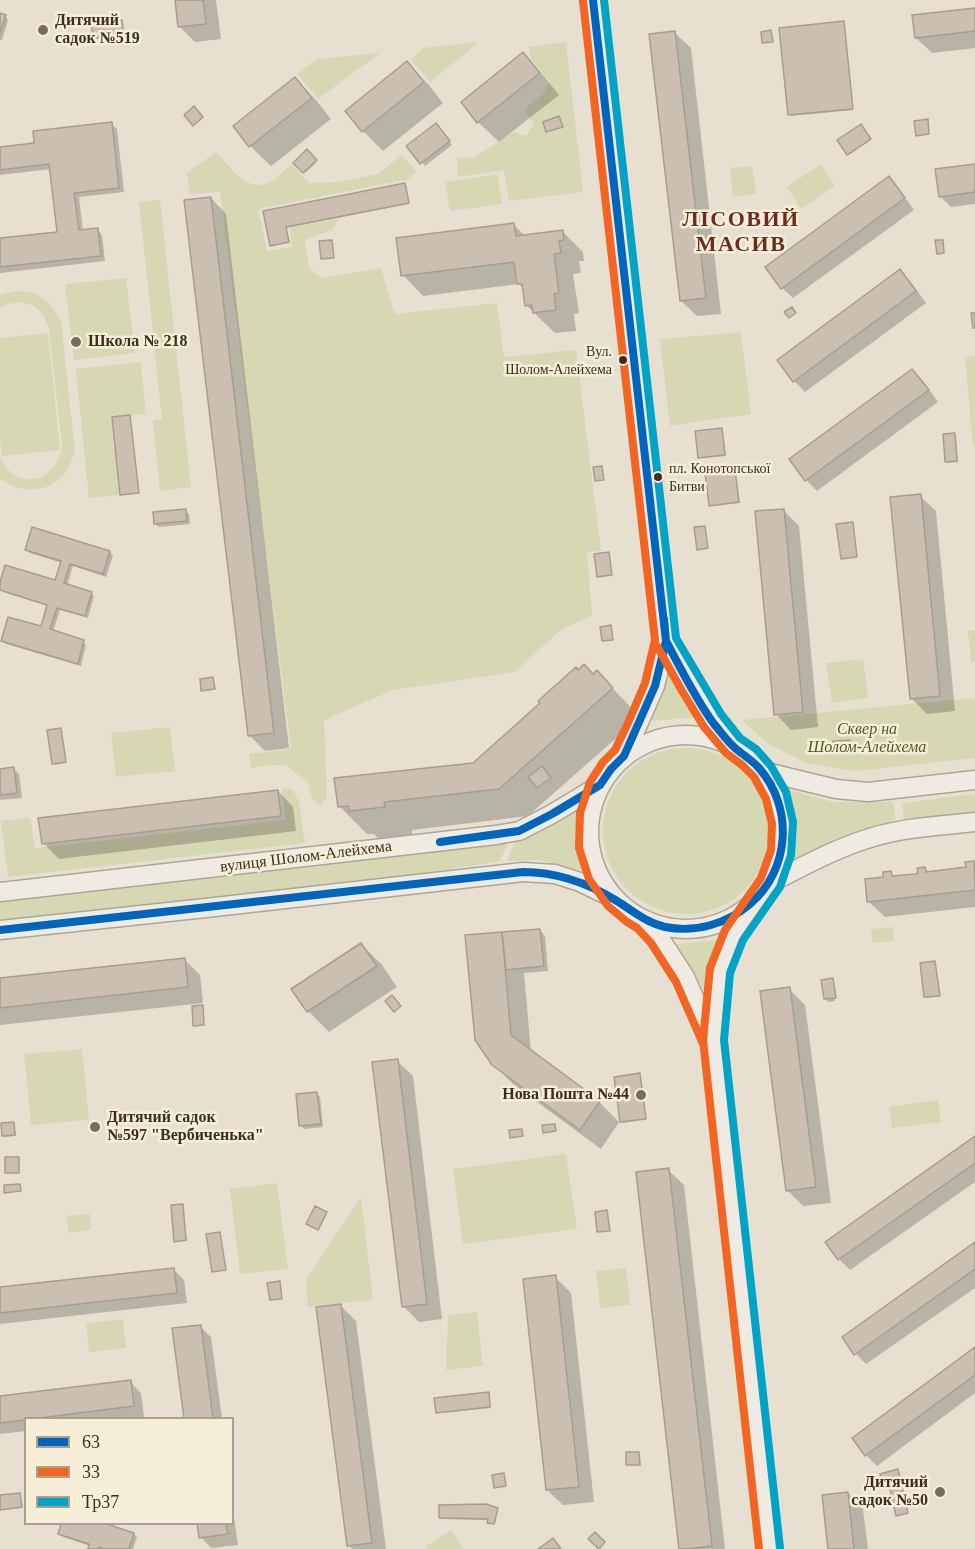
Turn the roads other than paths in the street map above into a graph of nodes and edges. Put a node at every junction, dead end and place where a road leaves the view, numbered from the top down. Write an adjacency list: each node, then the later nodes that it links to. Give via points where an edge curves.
1 (593, 0): 2 (street)
2 (666, 641): 3 (street, via 711,720); 4 (street, via 655,686)
3 (733, 746): 4 (street, via 706,736 677,735 649,741); 5 (street)
4 (624, 756): 7 (street)
5 (762, 771): 6 (street, via 828,788 868,792); 9 (street, via 776,795 783,823 781,852)
6 (975, 780)
7 (600, 785): 10 (street, вулиця Шолом-Алейхема, via 519,831); 11 (street, via 590,814 589,846 599,875)
8 (975, 822): 9 (street, via 870,838 828,855)
9 (765, 889): 12 (street, via 746,909 717,924 686,929); 14 (street, via 734,935 720,971)
10 (0, 892)
11 (617, 900): 12 (street); 13 (street, via 555,874 523,872)
12 (644, 920): 14 (street, via 685,977)
13 (0, 930)
14 (712, 1040): 15 (street)
15 (770, 1549)

